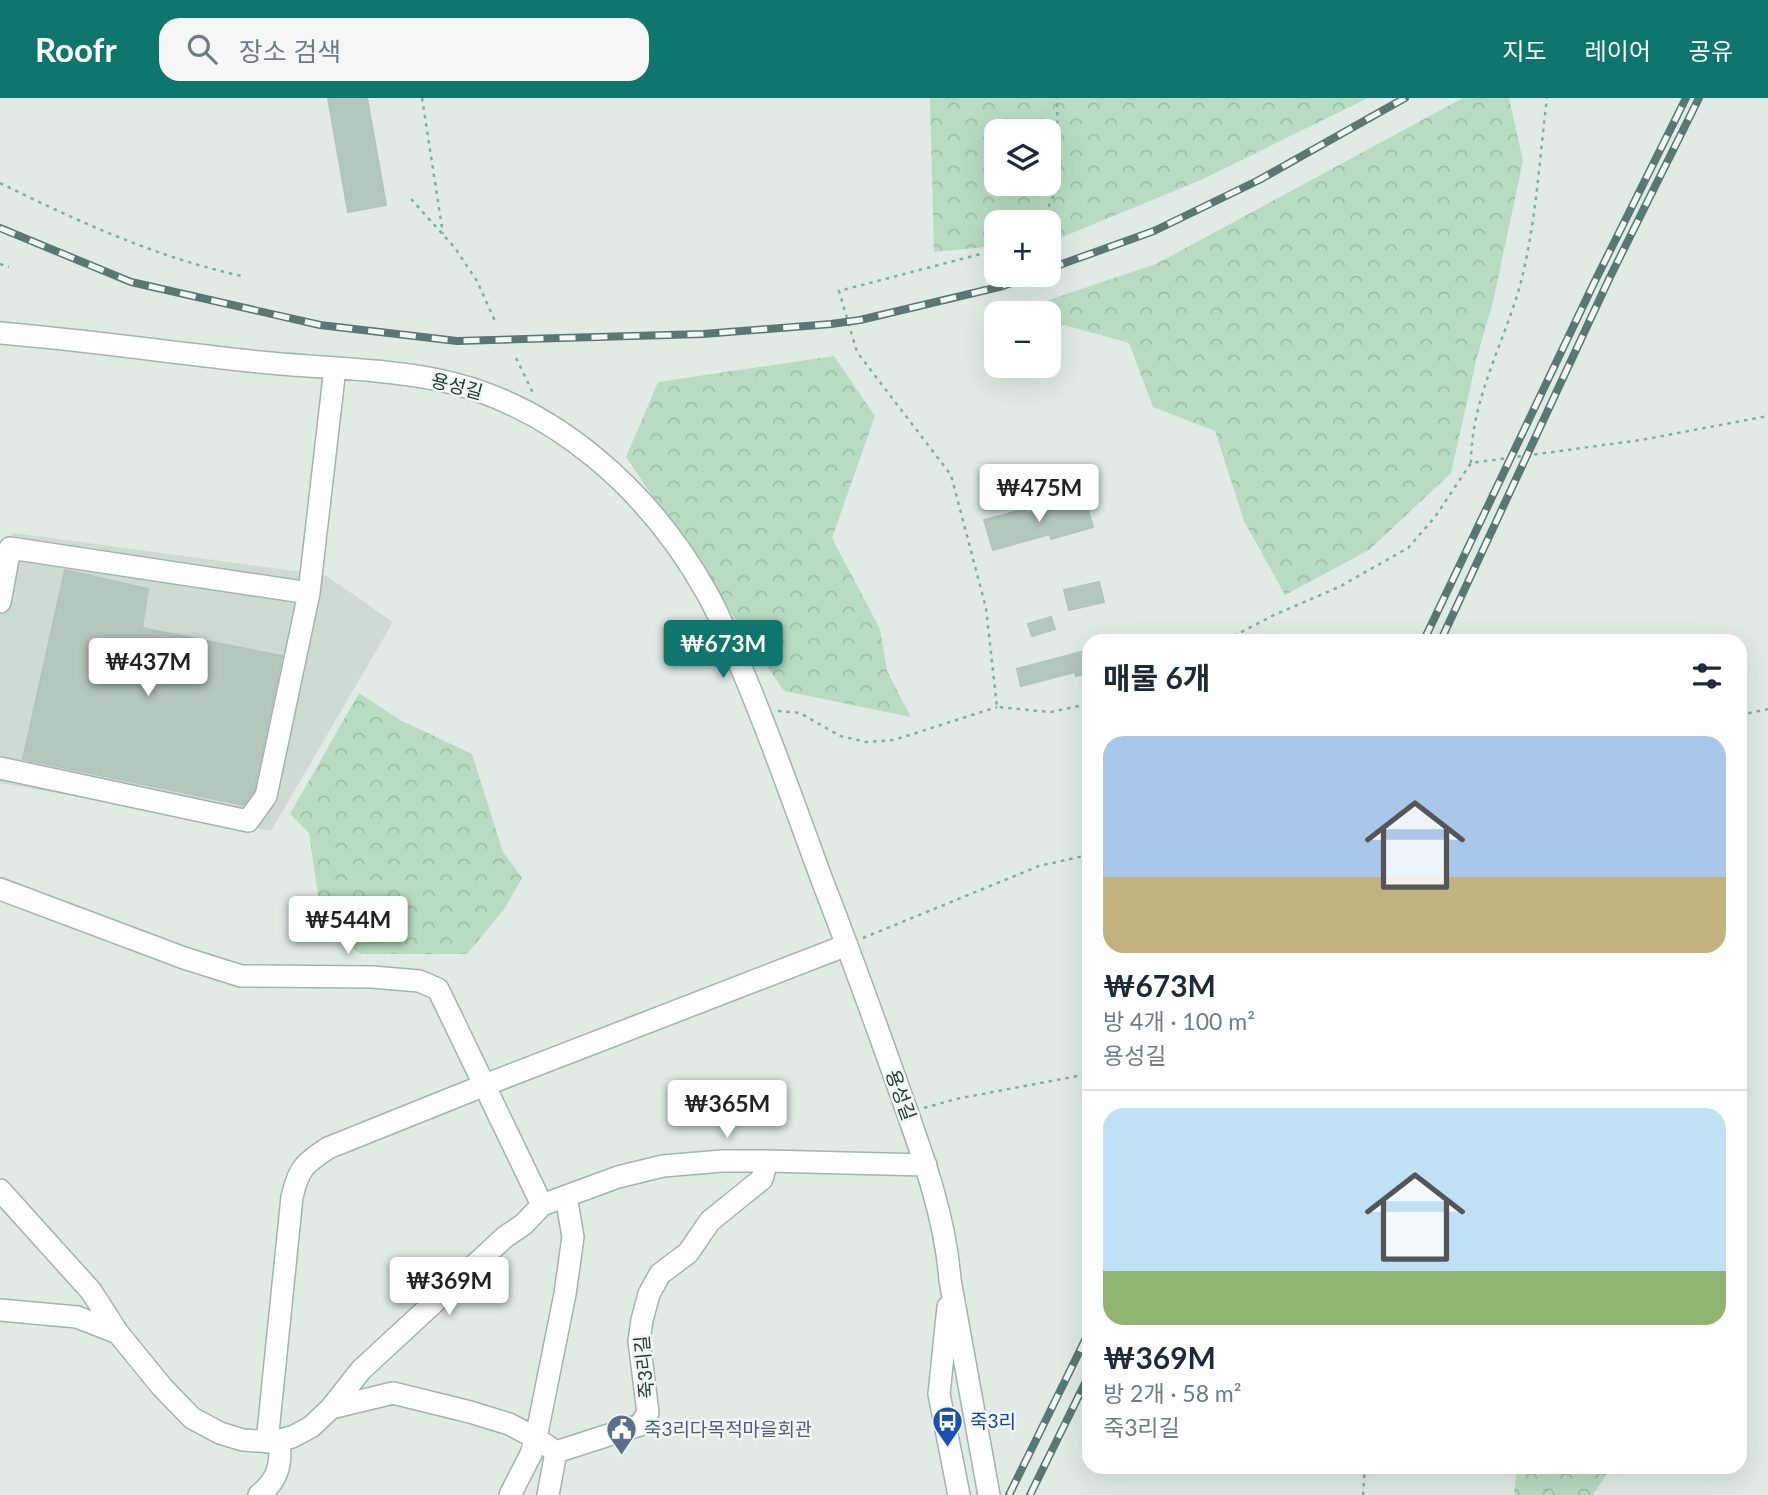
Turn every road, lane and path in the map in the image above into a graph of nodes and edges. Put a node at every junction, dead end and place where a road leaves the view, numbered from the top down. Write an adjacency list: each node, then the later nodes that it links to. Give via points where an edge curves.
1 (422, 98): 7 (path)
2 (1057, 98): 6 (path, via 1058,187)
3 (1546, 98): 18 (path, via 1519,288 1483,391)
4 (0, 183): 11 (path, via 85,225)
5 (411, 199): 7 (path)
6 (1047, 210)
7 (443, 234): 12 (path, via 477,281)
8 (984, 253): 23 (path, via 839,291 857,352 951,475 986,608)
9 (0, 264): 10 (path)
10 (9, 267)
11 (242, 276)
12 (495, 321)
13 (0, 333): 15 (street, 용성길)
14 (516, 358): 17 (path)
15 (335, 368): 17 (street, 용성길, via 439,379 496,397); 19 (street)
16 (1768, 416): 18 (path, via 1641,440)
17 (546, 422): 25 (street, 용성길, via 590,453 636,495 680,549 709,597)
18 (1471, 463): 21 (path, via 1408,548 1339,587)
19 (309, 593): 20 (street, via 10,548); 27 (street, via 266,796 248,821)
20 (0, 601)
21 (1238, 634)
22 (1082, 705): 23 (path, via 1051,712)
23 (997, 707): 25 (path, via 894,740 866,742 840,736 800,713)
24 (1768, 709): 26 (path)
25 (759, 710): 30 (street, 용성길)
26 (1747, 714)
27 (0, 768)
28 (1082, 856): 30 (path, via 1039,866)
29 (0, 889): 32 (street, via 241,976 372,977 429,985 438,989)
30 (847, 945): 32 (street); 33 (street, 용성길)
31 (1082, 1075): 33 (path)
32 (485, 1084): 38 (street); 44 (street, via 328,1148 298,1174 292,1197)
33 (908, 1113): 35 (street, 용성길)
34 (767, 1161): 35 (street); 37 (street, via 663,1166); 45 (street, 죽3리길, via 762,1179 710,1221 688,1253 660,1274 649,1294 639,1341 648,1413 640,1425)
35 (926, 1165): 39 (street, 용성길, via 948,1252)
36 (0, 1190): 41 (street, via 91,1291)
37 (566, 1196): 38 (street); 43 (street, via 573,1237)
38 (542, 1205): 42 (street, via 361,1370)
39 (950, 1280): 50 (street, via 939,1394); 51 (street, 용성길)
40 (0, 1310): 41 (street, via 77,1317)
41 (118, 1333): 44 (street, via 192,1418 243,1440)
42 (331, 1408): 43 (street, via 393,1393 496,1420); 44 (street, via 311,1427)
43 (536, 1438): 45 (street); 48 (street)
44 (273, 1441): 47 (street, via 281,1455 277,1474)
45 (556, 1452): 49 (street)
46 (1364, 1474): 52 (path)
47 (259, 1495)
48 (510, 1495)
49 (548, 1495)
50 (959, 1495)
51 (989, 1495)
52 (1363, 1495)

